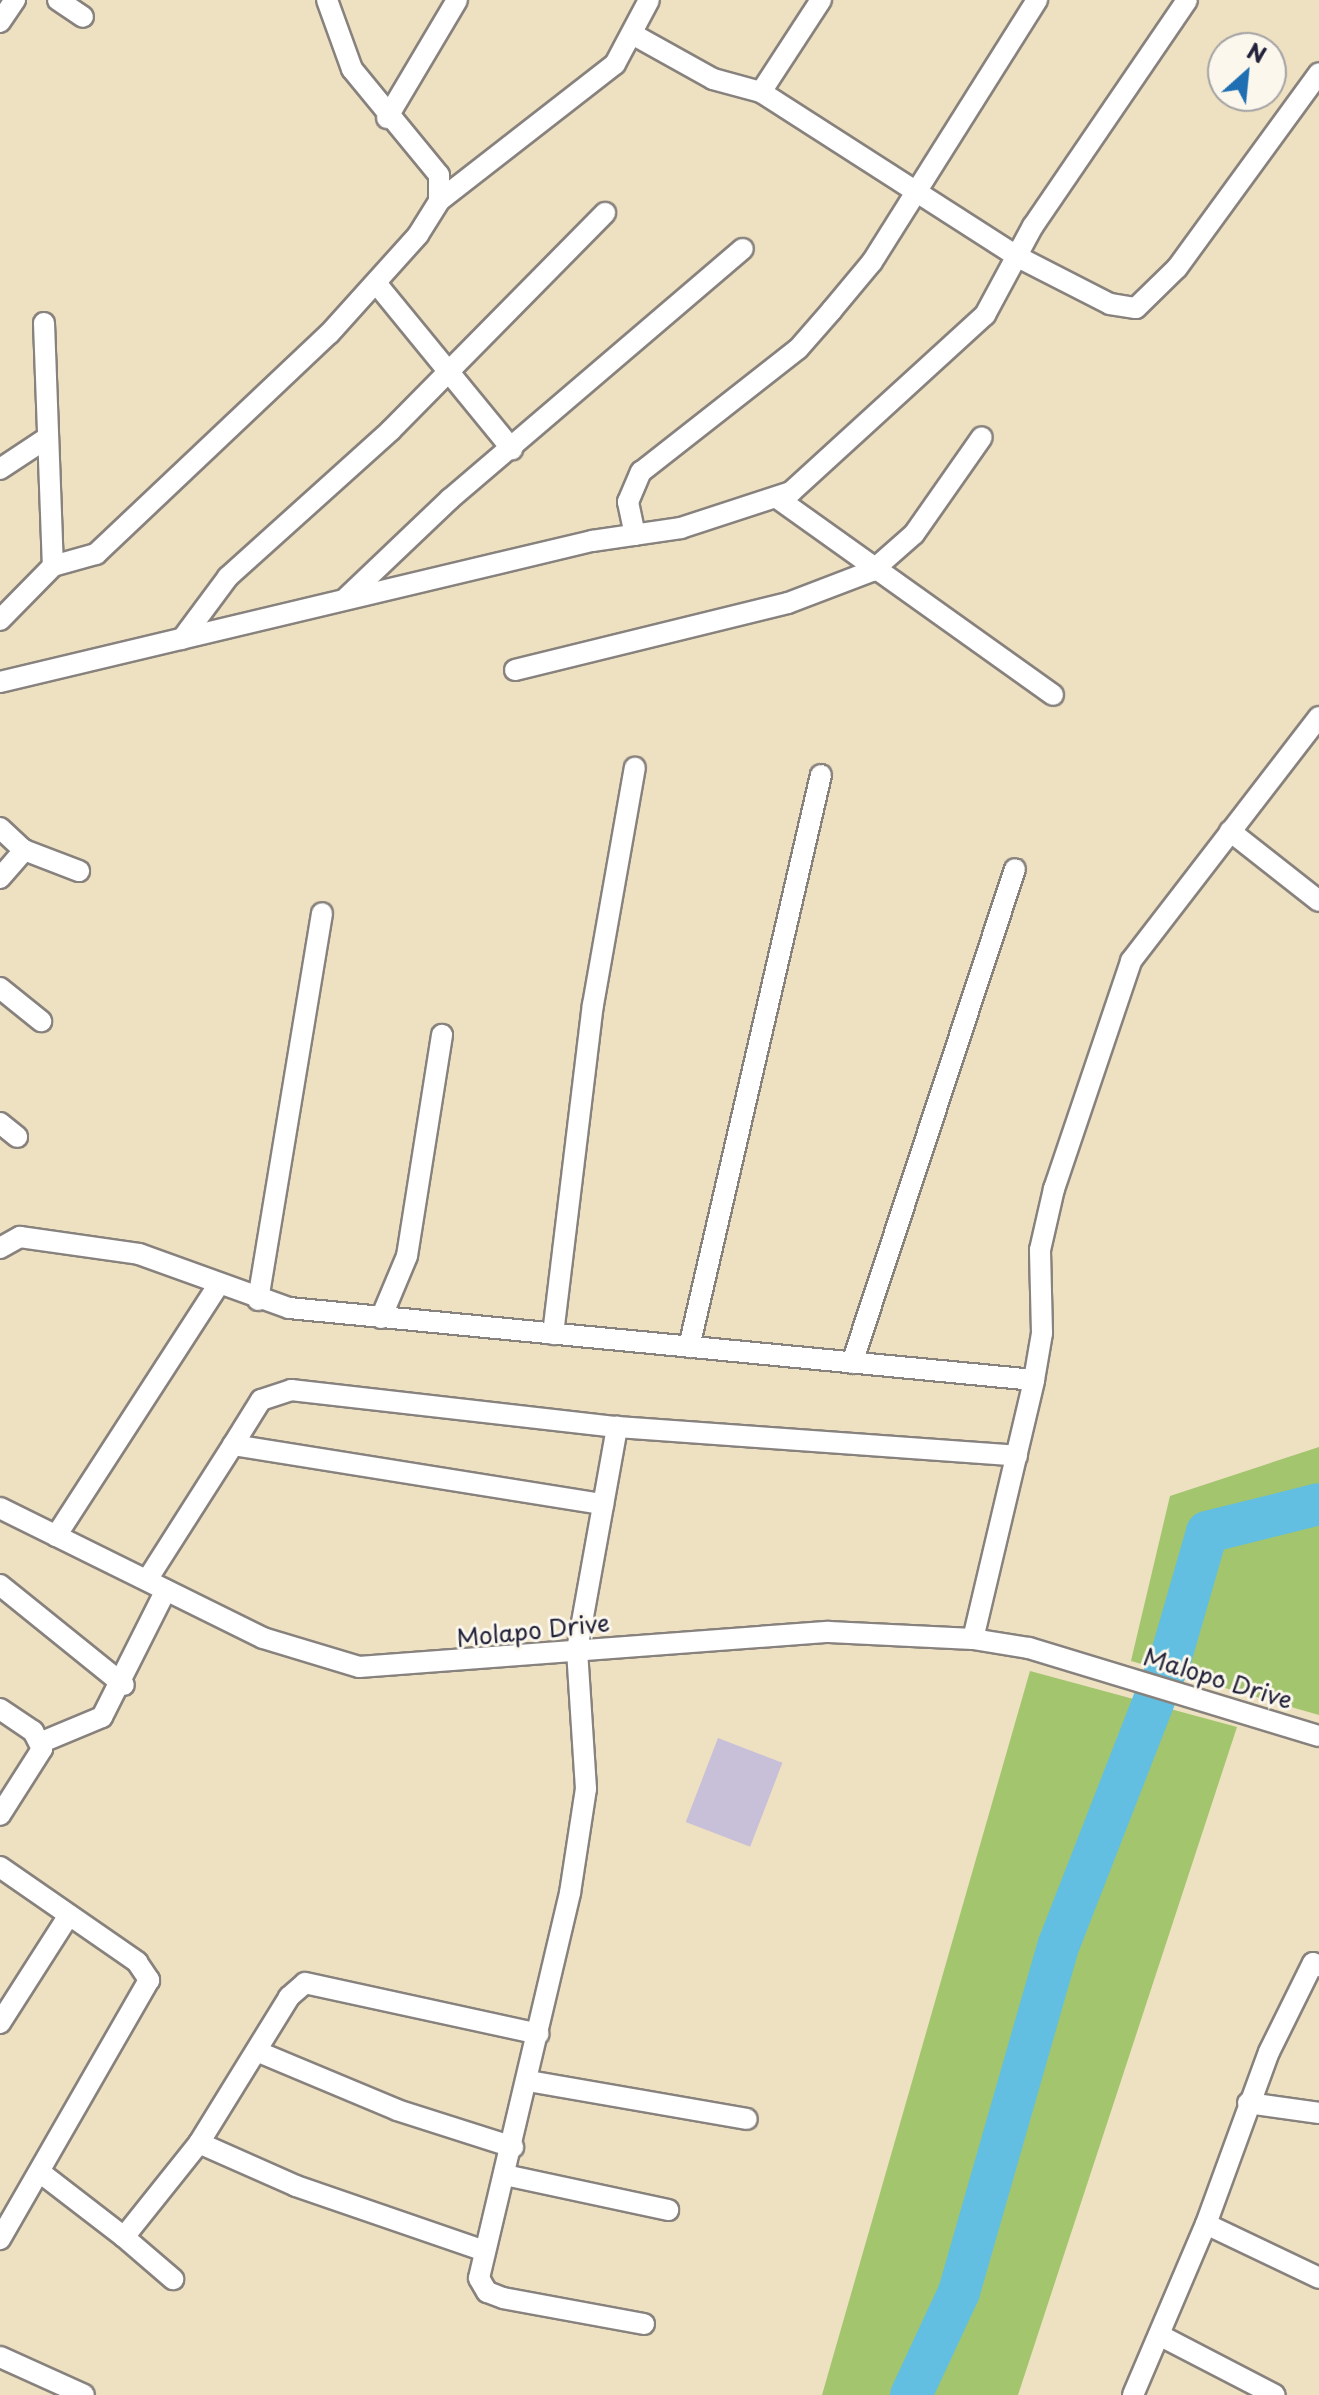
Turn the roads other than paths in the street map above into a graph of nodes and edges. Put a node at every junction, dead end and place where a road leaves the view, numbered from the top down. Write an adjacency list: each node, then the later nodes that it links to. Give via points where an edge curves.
1 (15, 0): 10 (street)
2 (58, 0): 9 (street)
3 (327, 0): 14 (street, via 352,69)
4 (457, 0): 14 (street)
5 (649, 0): 11 (street)
6 (821, 0): 13 (street)
7 (1037, 0): 15 (street)
8 (1187, 0): 19 (street)
9 (83, 17)
10 (0, 22)
11 (634, 35): 13 (street, via 713,79); 16 (street, via 615,64)
12 (1319, 73): 19 (street, via 1154,298 1136,308 1110,304)
13 (761, 92): 15 (street)
14 (387, 118): 16 (street, via 439,175)
15 (914, 192): 19 (street); 28 (street, via 872,262 798,349 641,472 628,502)
16 (439, 201): 20 (street)
17 (605, 213): 22 (street)
18 (743, 249): 25 (street)
19 (1018, 257): 27 (street, via 985,315)
20 (376, 283): 22 (street); 29 (street, via 96,554)
21 (44, 323): 24 (street)
22 (449, 373): 25 (street); 33 (street, via 228,577)
23 (982, 437): 30 (street, via 914,534)
24 (47, 438): 26 (street); 29 (street)
25 (512, 449): 31 (street)
26 (0, 469)
27 (777, 498): 28 (street); 30 (street)
28 (635, 535): 31 (street)
29 (53, 566): 32 (street)
30 (872, 571): 34 (street, via 788,603); 36 (street)
31 (346, 598): 33 (street)
32 (0, 620)
33 (182, 639): 35 (street)
34 (515, 670)
35 (0, 682)
36 (1053, 695)
37 (1318, 721): 41 (street)
38 (635, 768): 57 (street, via 593,1005)
39 (821, 775): 58 (street)
40 (0, 828): 42 (street)
41 (1230, 831): 46 (street); 60 (street, via 1131,961 1047,1220)
42 (24, 850): 44 (street); 45 (street)
43 (1015, 869): 59 (street)
44 (79, 871)
45 (0, 878)
46 (1319, 901)
47 (322, 913): 55 (street)
48 (0, 988): 49 (street)
49 (41, 1021)
50 (442, 1035): 56 (street, via 407,1256)
51 (0, 1123): 52 (street)
52 (17, 1137)
53 (0, 1248): 54 (street, via 20,1237 139,1254)
54 (218, 1286): 55 (street); 66 (street)
55 (258, 1300): 56 (street)
56 (381, 1318): 57 (street)
57 (553, 1334): 58 (street)
58 (689, 1347): 59 (street)
59 (852, 1363): 60 (street)
60 (1034, 1380): 63 (street)
61 (617, 1427): 62 (street, via 291,1390 261,1400); 63 (street); 64 (street)
62 (233, 1445): 64 (street); 67 (street)
63 (1017, 1456): 70 (street)
64 (603, 1504): 71 (street)
65 (0, 1508): 66 (street, Molapo Drive)
66 (56, 1536): 67 (street, Molapo Drive)
67 (147, 1580): 69 (street, Molapo Drive)
68 (0, 1585): 73 (street)
69 (166, 1590): 71 (street, Molapo Drive, via 263,1638 359,1667); 73 (street)
70 (973, 1639): 71 (street, Molapo Drive, via 829,1632); 72 (street, Molapo Drive)
71 (577, 1650): 82 (street, via 586,1789)
72 (1101, 1669): 75 (street, Malopo Drive)
73 (124, 1685): 76 (street, via 102,1717)
74 (0, 1709): 76 (street)
75 (1319, 1736)
76 (42, 1742): 77 (street, via 39,1761)
77 (0, 1815)
78 (0, 1867): 79 (street)
79 (69, 1915): 81 (street); 90 (street, via 137,1962 149,1980)
80 (1317, 1960): 85 (street)
81 (0, 2023)
82 (538, 2034): 83 (street, via 305,1983 289,1997); 84 (street)
83 (261, 2053): 88 (street); 89 (street, via 397,2110)
84 (529, 2081): 87 (street); 89 (street)
85 (1248, 2103): 86 (street); 93 (street)
86 (1319, 2113)
87 (747, 2119)
88 (199, 2143): 94 (street); 96 (street, via 309,2191)
89 (513, 2147): 91 (street)
90 (41, 2173): 94 (street); 95 (street)
91 (505, 2175): 92 (street); 96 (street)
92 (668, 2210)
93 (1206, 2224): 97 (street); 100 (street)
94 (124, 2237): 98 (street)
95 (0, 2239)
96 (485, 2251): 99 (street, via 479,2278 487,2292)
97 (1319, 2278)
98 (173, 2279)
99 (644, 2324)
100 (1161, 2336): 103 (street); 104 (street)
101 (0, 2357): 102 (street)
102 (84, 2395)
103 (1133, 2395)
104 (1275, 2395)

